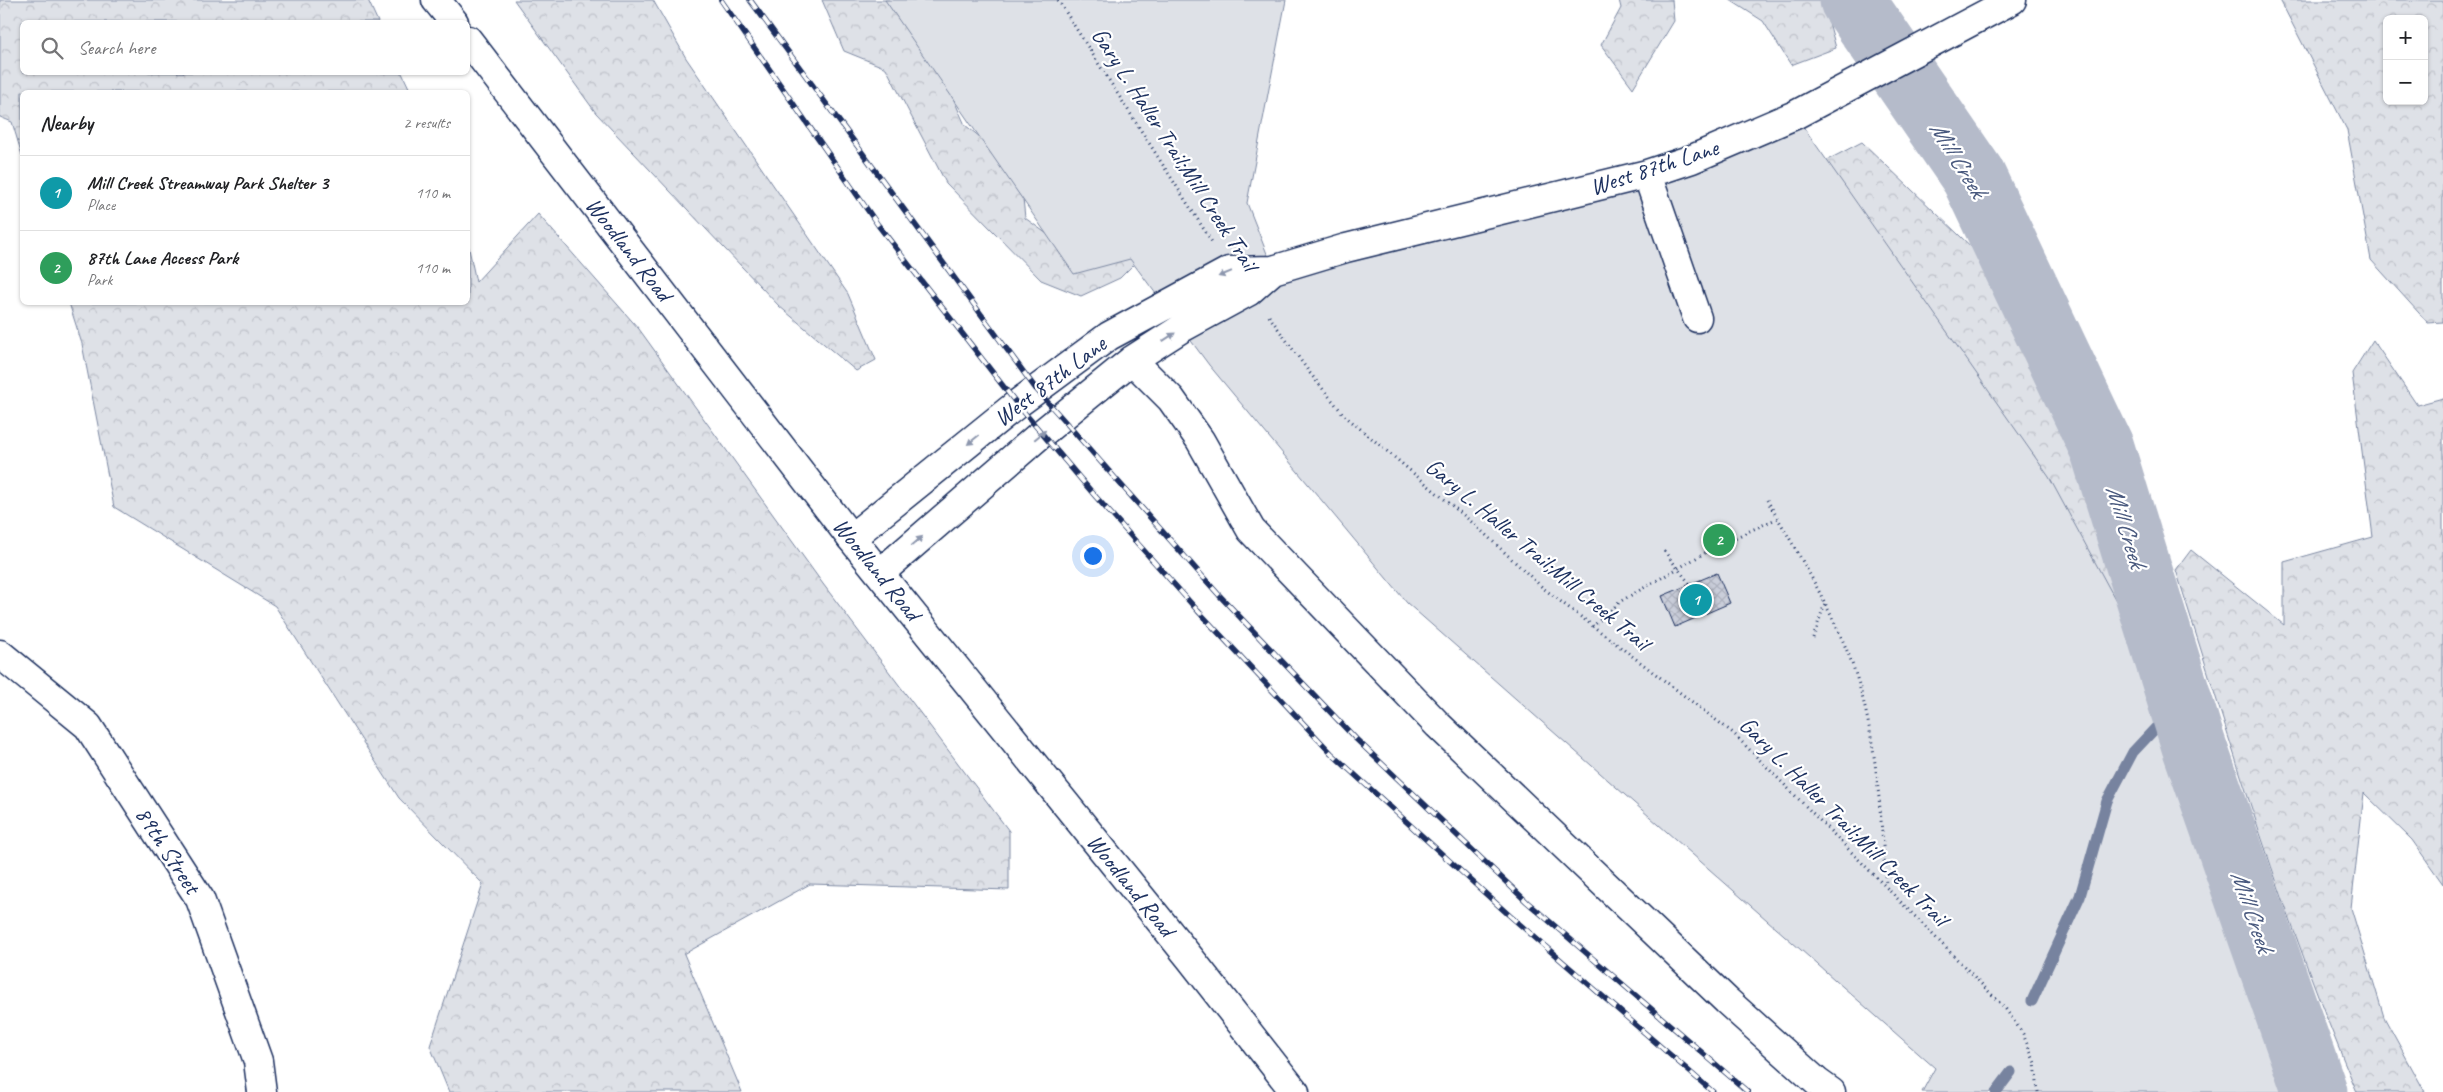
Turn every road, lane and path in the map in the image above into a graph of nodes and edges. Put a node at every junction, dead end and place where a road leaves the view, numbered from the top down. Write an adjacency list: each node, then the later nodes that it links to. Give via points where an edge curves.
1 (436, 0): 4 (street)
2 (1058, 0): 8 (path, Gary L. Haller Trail;Mill Creek Trail)
3 (2009, 1): 6 (street, West 87th Lane, via 1795,115 1692,159)
4 (452, 20)
5 (470, 43): 14 (street, Woodland Road)
6 (1647, 174): 7 (street, West 87th Lane, via 1346,248); 10 (street)
7 (1273, 270): 8 (street, West 87th Lane); 9 (street, West 87th Lane)
8 (1229, 271): 14 (street, West 87th Lane, one-way to 14, via 1110,336 1017,404)
9 (1248, 292): 11 (street, West 87th Lane, one-way to 9); 20 (path, Gary L. Haller Trail;Mill Creek Trail, via 1345,416)
10 (1697, 318)
11 (1132, 360): 17 (street, West 87th Lane, one-way to 11); 26 (street, via 1170,399 1200,440 1252,530 1438,726 1727,1001)
12 (1767, 500): 13 (path)
13 (1778, 518): 16 (path); 19 (path)
14 (851, 538): 17 (street, Woodland Road)
15 (1664, 551): 16 (path)
16 (1676, 569): 18 (path); 20 (path, via 1621,601)
17 (880, 573): 25 (street, Woodland Road)
18 (1690, 584)
19 (1825, 603): 21 (path); 23 (path, via 1850,659 1865,714 1878,781)
20 (1592, 627): 23 (path, Gary L. Haller Trail;Mill Creek Trail, via 1733,733)
21 (1813, 638)
22 (0, 654): 24 (street, 89th Street, via 88,726 200,899 258,1061)
23 (1886, 887): 27 (path, Gary L. Haller Trail;Mill Creek Trail, via 2005,1008 2023,1034 2035,1063)
24 (262, 1092)
25 (1295, 1092)
26 (1831, 1092)
27 (2038, 1092)

